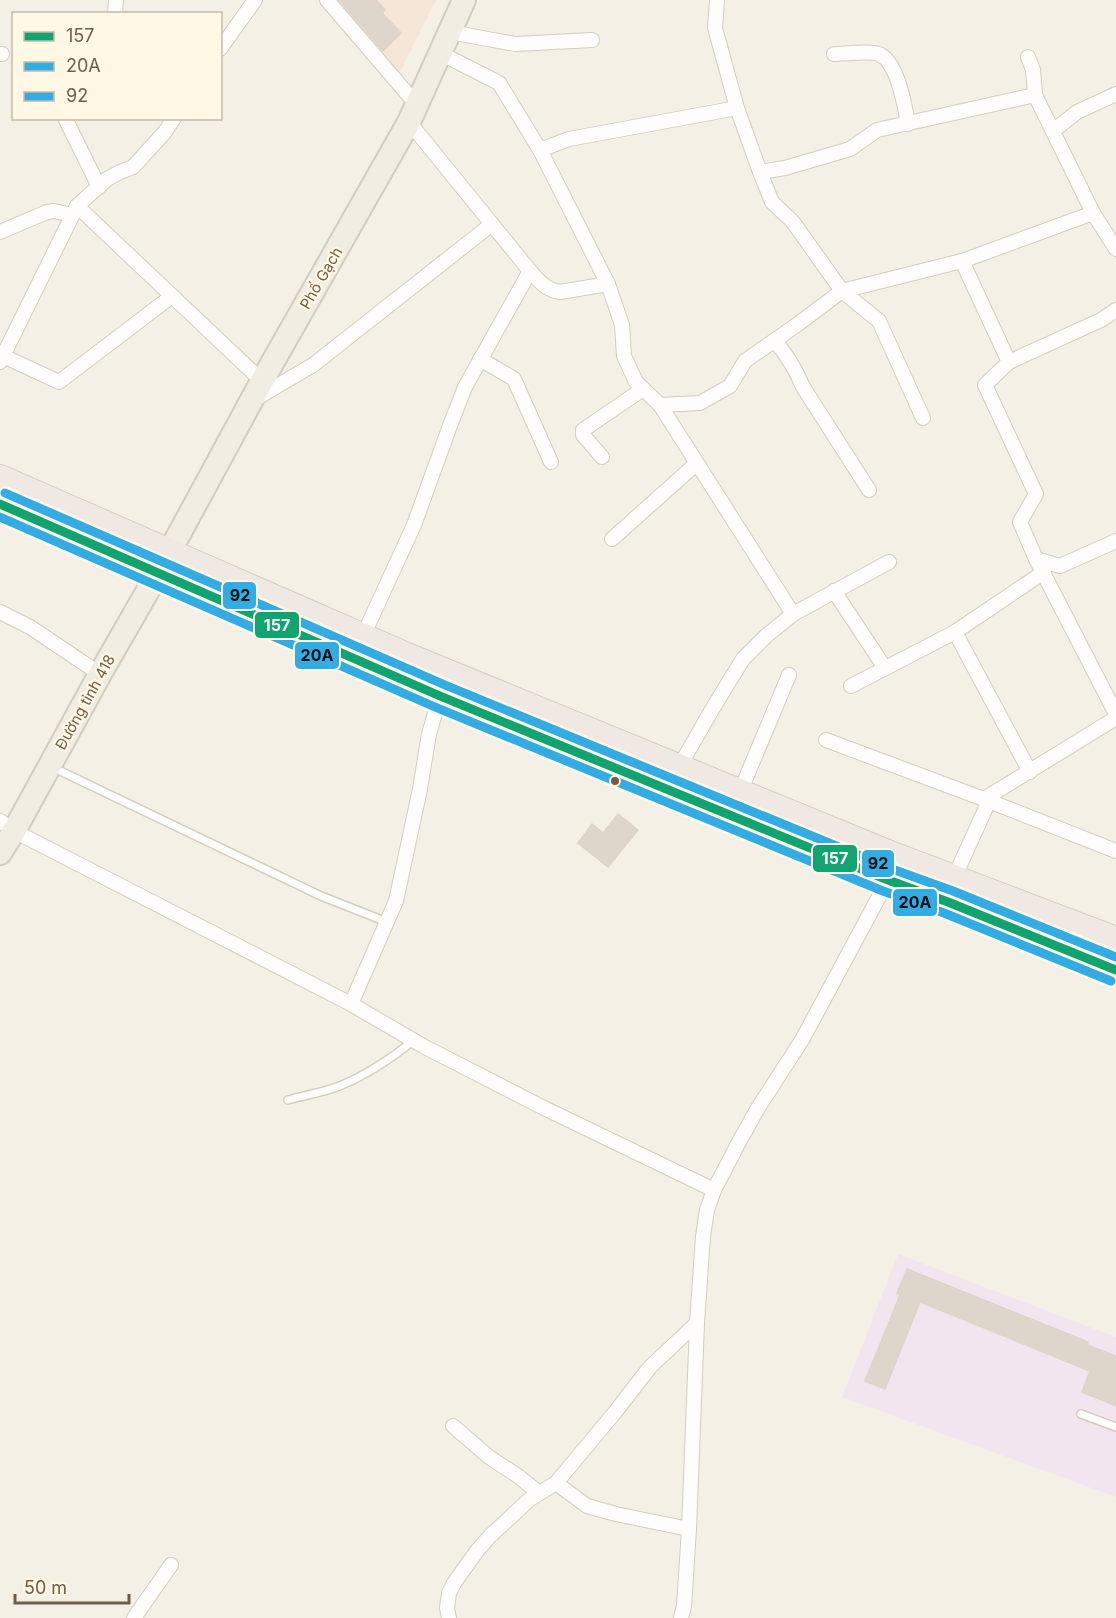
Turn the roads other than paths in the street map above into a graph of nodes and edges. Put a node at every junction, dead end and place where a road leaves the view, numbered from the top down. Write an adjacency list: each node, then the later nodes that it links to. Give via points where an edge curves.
1 (255, 0): 7 (street)
2 (327, 0): 14 (street)
3 (464, 0): 5 (main road, Phố Gạch)
4 (717, 0): 13 (street, via 715,28)
5 (450, 32): 6 (street, via 515,44); 8 (main road, Phố Gạch)
6 (592, 40)
7 (222, 46)
8 (440, 53): 14 (main road, Phố Gạch); 19 (street, via 499,83)
9 (834, 54): 17 (street, via 881,55 893,70)
10 (1028, 57): 11 (street)
11 (1035, 94): 17 (street); 18 (street)
12 (1116, 94): 18 (street, via 1077,112)
13 (737, 108): 19 (street, via 570,139); 20 (street)
14 (413, 114): 24 (street); 37 (main road, Phố Gạch)
15 (66, 120): 21 (street)
16 (173, 120): 21 (street, via 133,167)
17 (908, 124): 20 (street, via 878,130 850,149)
18 (1053, 131): 23 (street)
19 (540, 150): 29 (street)
20 (760, 172): 30 (street, via 772,202 793,222)
21 (99, 187): 22 (street)
22 (75, 210): 25 (street, via 47,212); 31 (street); 34 (street)
23 (1093, 213): 26 (street); 27 (street)
24 (492, 224): 28 (street); 39 (street, via 313,365)
25 (0, 232)
26 (1116, 249)
27 (962, 261): 30 (street); 36 (street)
28 (530, 271): 29 (street, via 553,291); 35 (street)
29 (608, 284): 38 (street, via 622,325 624,356)
30 (842, 291): 33 (street); 41 (street, via 879,321)
31 (172, 296): 34 (street, via 59,382); 37 (street)
32 (1116, 310): 36 (street)
33 (775, 340): 40 (street, via 746,361 730,386 700,403); 46 (street)
34 (2, 359)
35 (480, 359): 43 (street, via 514,379); 58 (street, via 450,423 414,525)
36 (1009, 362): 50 (street, via 985,385 1036,494 1020,522)
37 (262, 381): 39 (main road, Phố Gạch)
38 (643, 389): 40 (street); 42 (street, via 584,429 584,435)
39 (251, 402): 52 (main road, Phố Gạch)
40 (660, 405): 44 (street)
41 (923, 418)
42 (602, 457)
43 (551, 462)
44 (696, 464): 48 (street); 56 (street)
45 (0, 478): 52 (highway)
46 (869, 490)
47 (0, 504): 52 (highway)
48 (612, 539)
49 (1116, 541): 50 (street, via 1060,566)
50 (1036, 559): 53 (street)
51 (889, 562): 54 (street)
52 (164, 563): 58 (highway); 60 (main road, Đường tỉnh 418); 63 (highway)
53 (1044, 572): 57 (street); 64 (street)
54 (834, 591): 56 (street); 59 (street)
55 (0, 612): 60 (street, via 30,627)
56 (793, 614): 67 (street, via 743,659)
57 (955, 632): 59 (street); 68 (street)
58 (363, 636): 67 (highway)
59 (885, 669): 62 (street)
60 (100, 674): 66 (main road, Đường tỉnh 418)
61 (789, 675): 69 (street)
62 (851, 686)
63 (440, 696): 75 (highway); 76 (street, via 396,901)
64 (1116, 716): 68 (street)
65 (826, 740): 70 (street)
66 (50, 765): 71 (main road, Đường tỉnh 418); 76 (lane, via 321,896)
67 (679, 767): 69 (highway)
68 (1030, 772): 70 (street)
69 (740, 792): 74 (highway)
70 (987, 800): 72 (street); 74 (street)
71 (7, 826): 73 (main road, Đường tỉnh 418); 79 (street)
72 (1116, 851)
73 (0, 853)
74 (954, 878): 77 (highway)
75 (888, 880): 78 (highway); 82 (street, via 802,1040 758,1108)
76 (387, 922): 79 (street)
77 (1116, 940)
78 (1116, 970)
79 (351, 1004): 80 (street)
80 (414, 1040): 81 (lane, via 376,1068 340,1086); 82 (street)
81 (288, 1100)
82 (714, 1190): 83 (street, via 703,1236)
83 (697, 1323): 87 (street, via 650,1367); 89 (street)
84 (1081, 1414): 86 (lane)
85 (453, 1426): 88 (street)
86 (1116, 1427)
87 (556, 1483): 88 (street); 89 (street, via 587,1506)
88 (538, 1493): 92 (street, via 490,1536 468,1563 449,1593)
89 (689, 1529): 93 (street)
90 (171, 1565): 91 (street)
91 (134, 1618)
92 (449, 1618)
93 (681, 1618)

